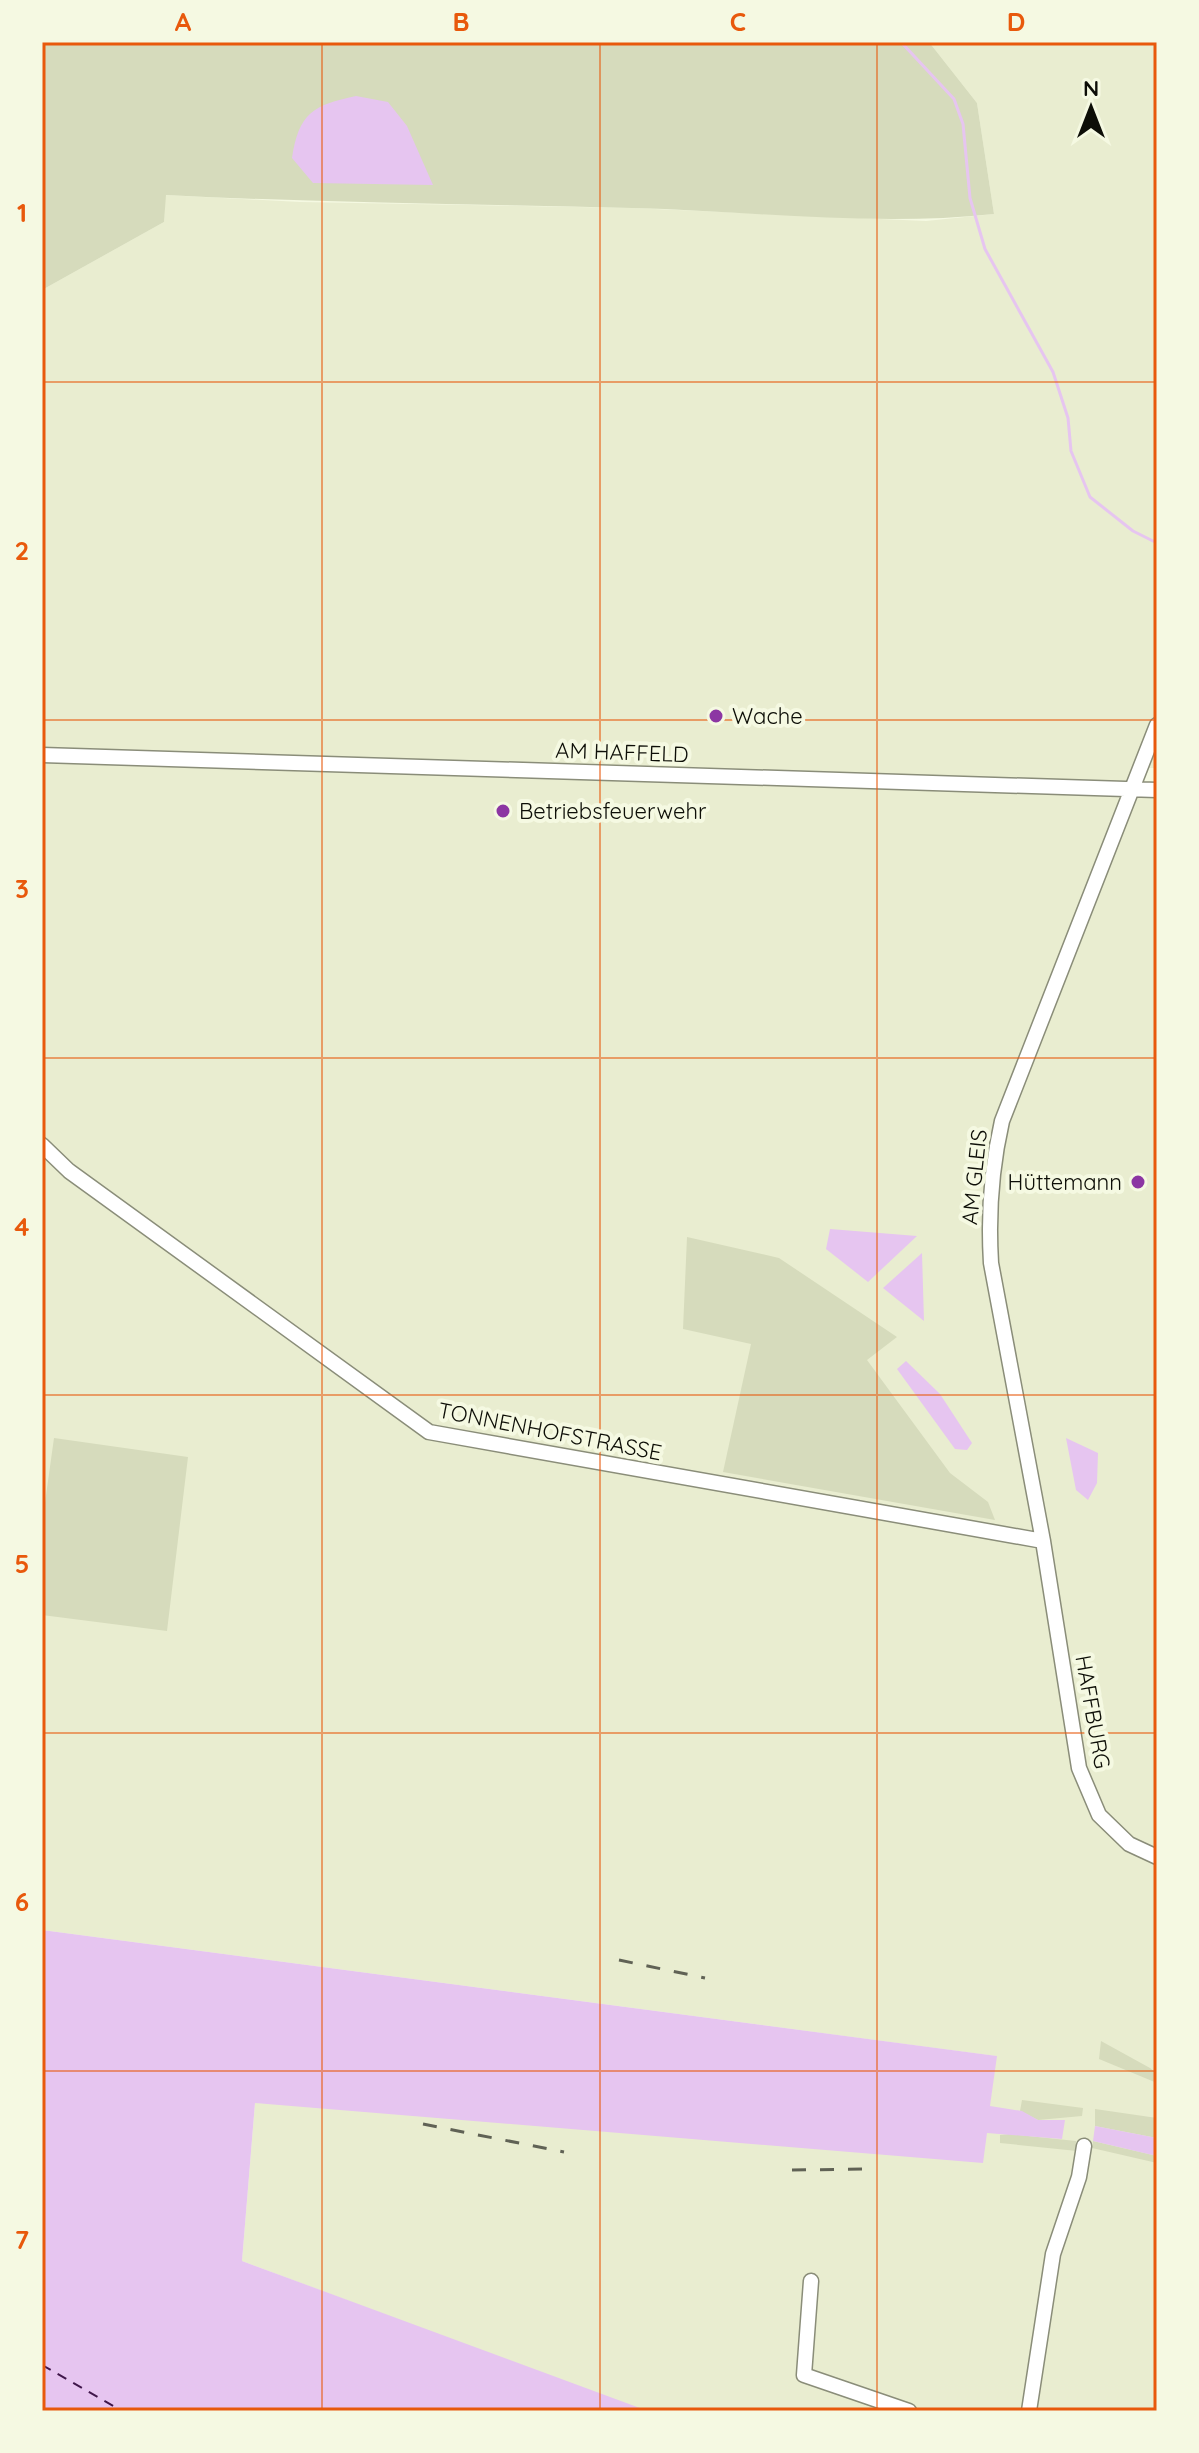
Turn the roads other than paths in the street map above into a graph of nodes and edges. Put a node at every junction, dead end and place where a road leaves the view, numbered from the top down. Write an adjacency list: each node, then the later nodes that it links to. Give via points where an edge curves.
1 (1157, 725): 3 (street)
2 (42, 755): 3 (street, AM HAFFELD)
3 (1131, 789): 4 (street, AM HAFFELD); 6 (street, AM GLEIS, via 1013,1088 992,1177 991,1263)
4 (1157, 790)
5 (42, 1145): 6 (street, TONNENHOFSTRASSE, via 69,1171 429,1432)
6 (1043, 1541): 7 (street, HAFFBURG, via 1087,1794 1112,1829)
7 (1157, 1857)
8 (1084, 2146): 11 (street, via 1053,2254)
9 (811, 2281): 10 (street, via 804,2375)
10 (909, 2411)
11 (1029, 2411)

